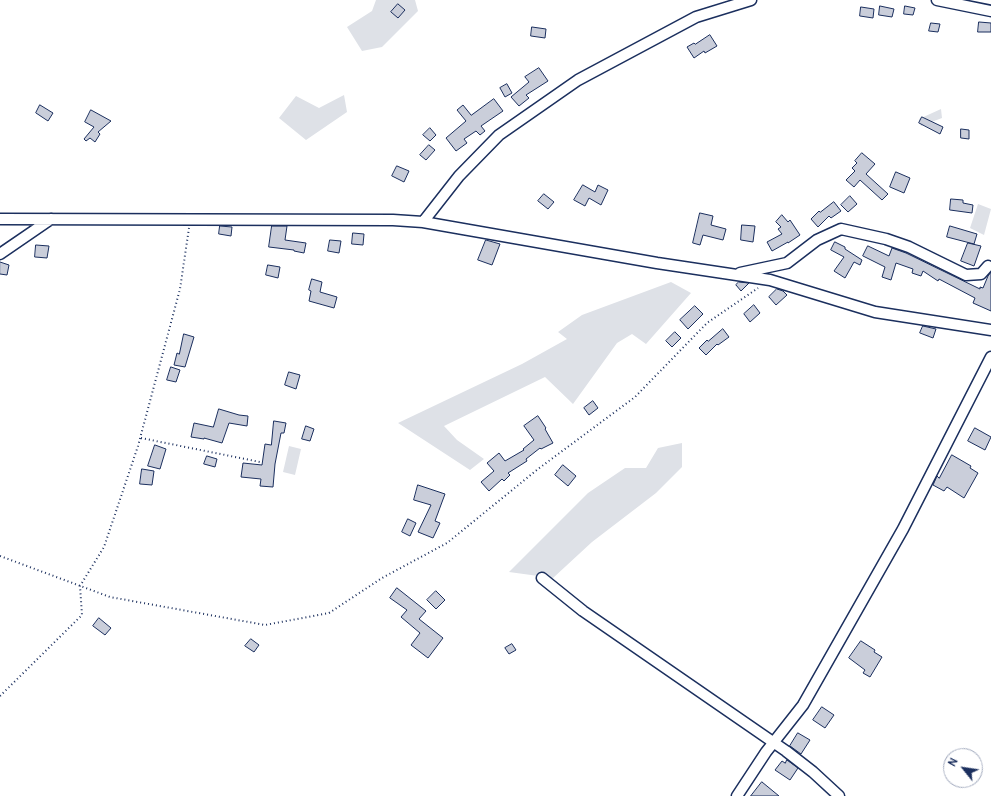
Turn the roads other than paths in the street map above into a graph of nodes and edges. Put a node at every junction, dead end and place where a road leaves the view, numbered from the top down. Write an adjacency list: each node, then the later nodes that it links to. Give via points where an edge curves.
1 (751, 0): 6 (street, via 696,17 578,80 499,135 459,176)
2 (937, 0): 3 (street)
3 (991, 11)
4 (0, 219): 5 (street)
5 (50, 219): 6 (street); 7 (street)
6 (423, 222): 9 (street)
7 (0, 254)
8 (990, 265): 9 (street, via 981,274 966,275 886,239 840,229 817,240 787,263)
9 (732, 274): 10 (street, via 770,280 875,312)
10 (991, 330)
11 (991, 357): 13 (street, via 906,523 844,635 804,705)
12 (542, 578): 13 (street, via 583,611)
13 (774, 744): 14 (street); 15 (street, via 813,772)
14 (736, 796)
15 (839, 796)

